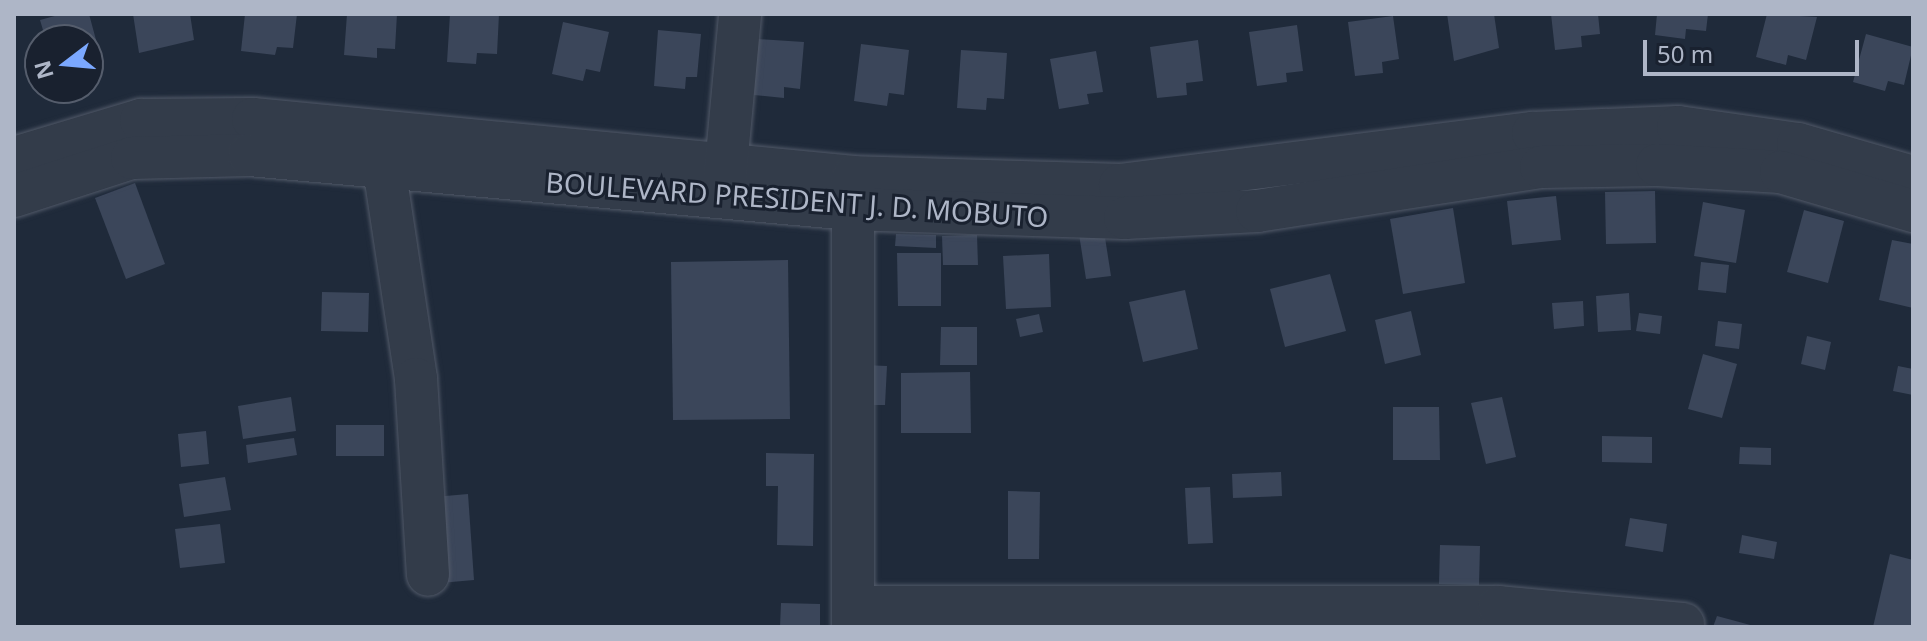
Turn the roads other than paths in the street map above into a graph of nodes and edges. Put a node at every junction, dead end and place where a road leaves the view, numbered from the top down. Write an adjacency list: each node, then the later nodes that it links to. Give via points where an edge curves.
1 (740, 14): 4 (street)
2 (386, 149): 3 (street, BOULEVARD PRESIDENT J. D. MOBUTO, via 253,119 141,120); 4 (street, BOULEVARD PRESIDENT J. D. MOBUTO); 7 (street, BOULEVARD PRESIDENT J. D. MOBUTO, via 132,158); 9 (street, via 416,379)
3 (14, 158)
4 (724, 177): 6 (street, BOULEVARD PRESIDENT J. D. MOBUTO)
5 (1913, 177): 6 (street, BOULEVARD PRESIDENT J. D. MOBUTO, via 1798,144 1678,127 1533,133 1120,185)
6 (852, 193): 8 (street, BOULEVARD PRESIDENT J. D. MOBUTO, via 1125,218 1257,211 1541,167 1657,165 1781,172); 10 (street)
7 (14, 196)
8 (1913, 211)
9 (428, 575)
10 (853, 617): 11 (street)
11 (1101, 618): 12 (street, via 1499,607)
12 (1683, 624)

